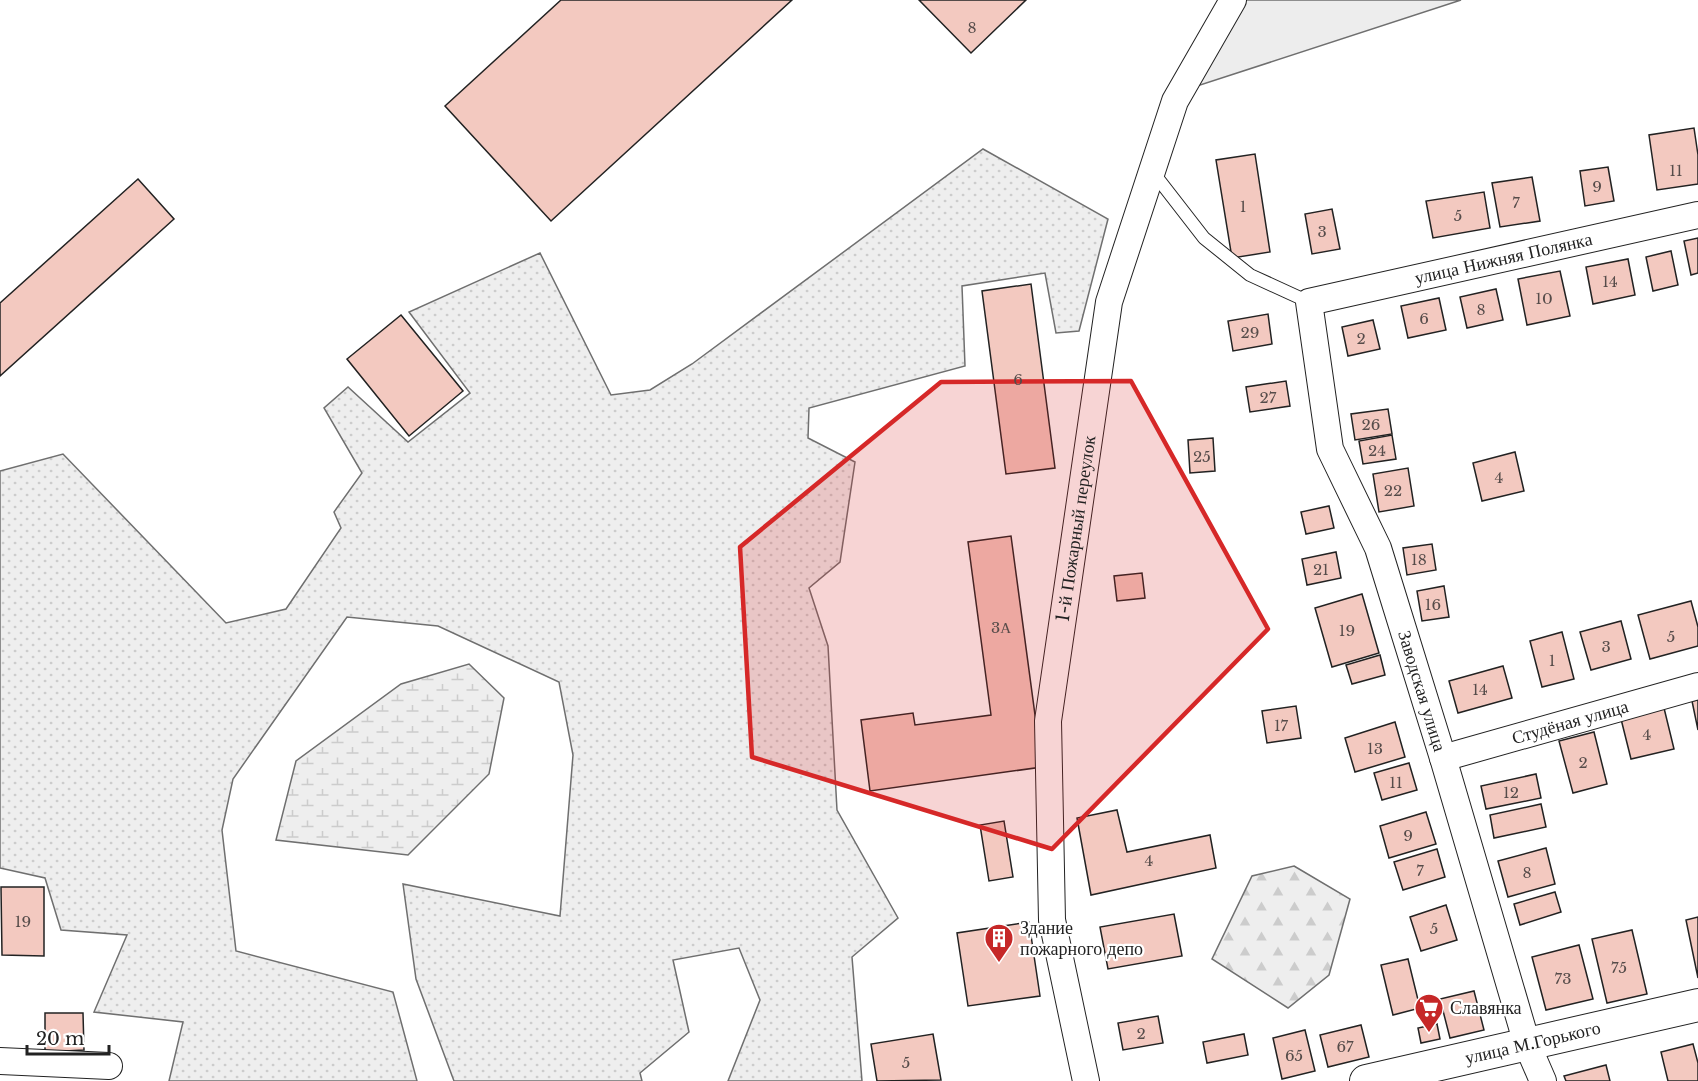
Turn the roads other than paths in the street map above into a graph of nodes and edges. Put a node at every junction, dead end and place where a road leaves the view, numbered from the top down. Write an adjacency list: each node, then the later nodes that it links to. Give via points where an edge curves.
1 (1233, 0): 2 (street, 1-й Пожарный переулок, via 1175,101)
2 (1152, 171): 4 (lane, via 1204,238 1250,275); 11 (street, 1-й Пожарный переулок, via 1109,302 1048,721 1052,920)
3 (1698, 215): 4 (street, улица Нижняя Полянка)
4 (1309, 302): 6 (street, Заводская улица, via 1330,449 1378,548)
5 (1698, 686): 6 (street, Студёная улица)
6 (1443, 758): 8 (street, Заводская улица)
7 (1698, 1005): 8 (street, улица М.Горького)
8 (1527, 1044): 12 (street, улица М.Горького); 13 (street, Заводская улица)
9 (0, 1061): 10 (street)
10 (109, 1066)
11 (1086, 1081)
12 (1366, 1081)
13 (1543, 1081)

